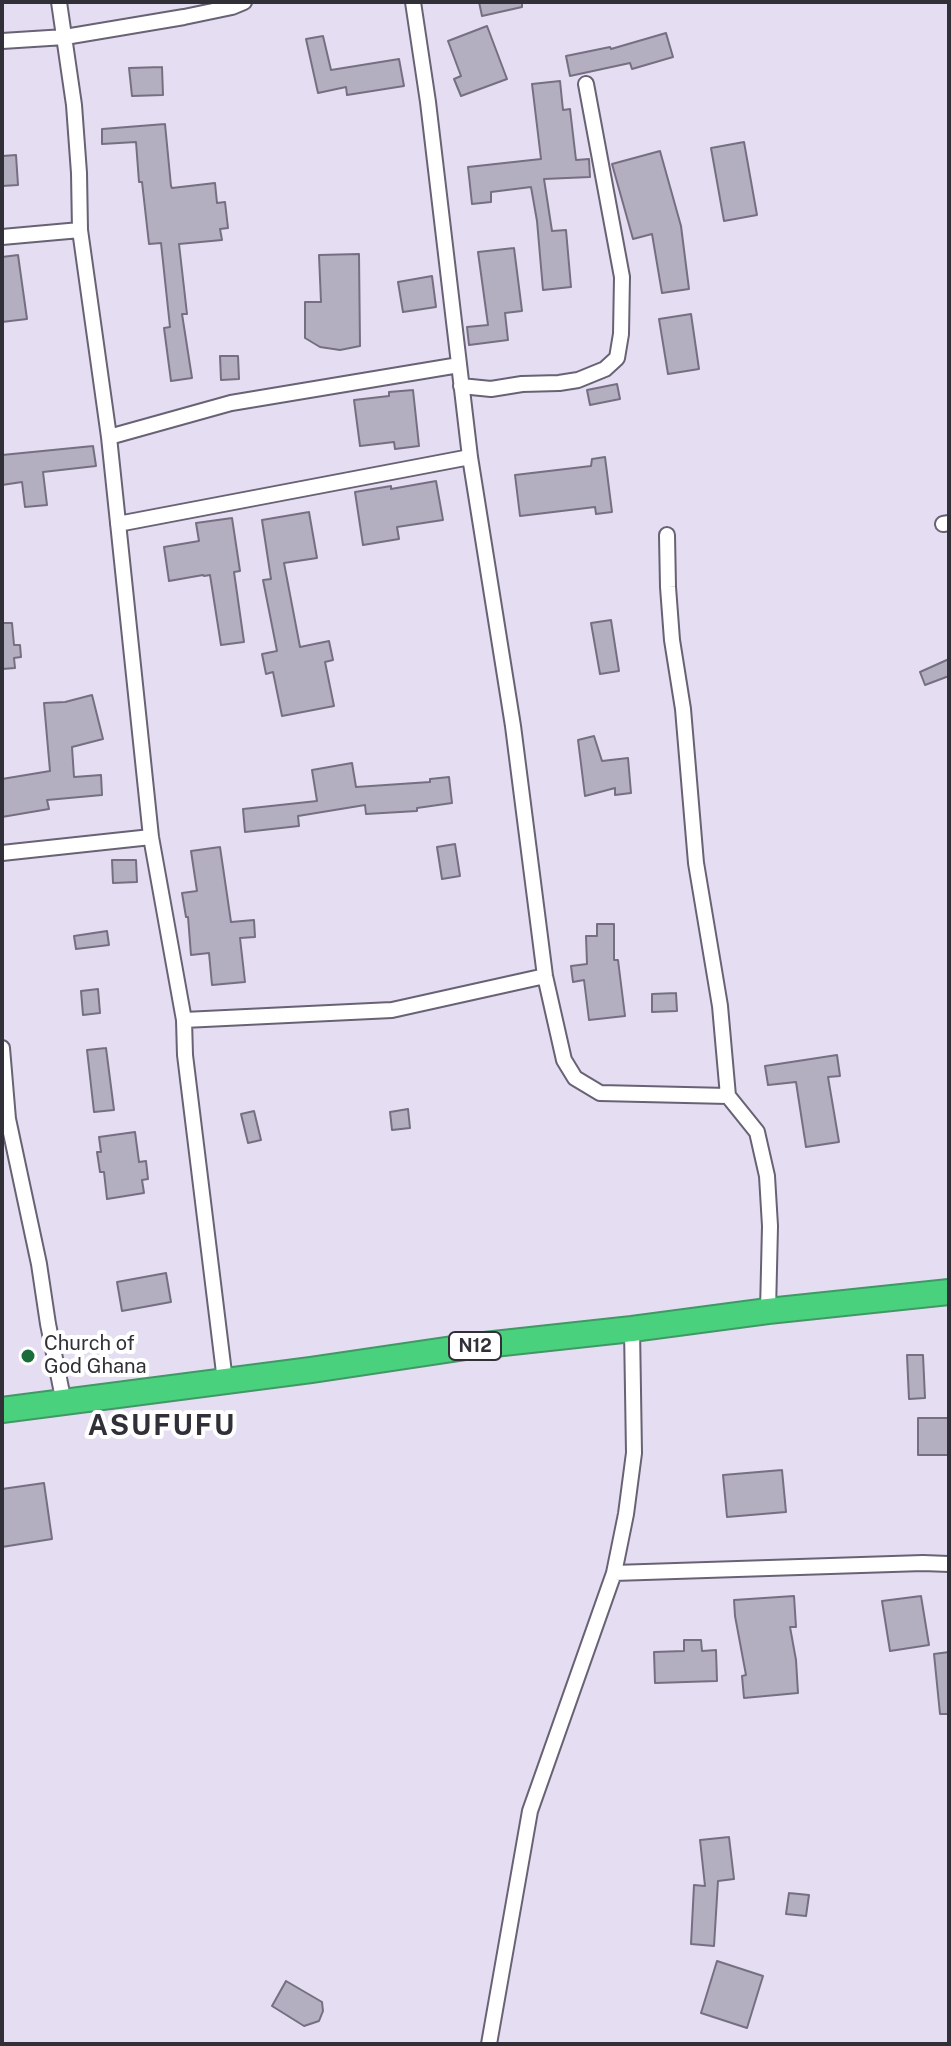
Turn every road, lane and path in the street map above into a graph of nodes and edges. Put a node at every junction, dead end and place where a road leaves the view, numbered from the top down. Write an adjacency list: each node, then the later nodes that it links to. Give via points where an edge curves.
1 (59, 2): 4 (street)
2 (244, 2): 4 (street)
3 (413, 2): 9 (street)
4 (65, 37): 5 (street); 7 (street)
5 (2, 41)
6 (586, 84): 10 (street, via 622,277 617,358 578,380 491,389)
7 (80, 230): 8 (street); 11 (street)
8 (2, 237)
9 (459, 365): 10 (street); 11 (street, via 231,403)
10 (461, 386): 12 (street)
11 (109, 437): 13 (street)
12 (470, 457): 13 (street); 17 (street, via 513,726)
13 (118, 524): 15 (street)
14 (667, 535): 20 (street, via 672,640 696,863 720,1006)
15 (151, 837): 16 (street); 18 (street)
16 (2, 853)
17 (545, 976): 18 (street, via 392,1010); 20 (street, via 564,1060 575,1078 600,1093)
18 (184, 1020): 25 (street)
19 (2, 1048): 21 (street)
20 (728, 1096): 23 (street, via 757,1132 767,1176)
21 (5, 1120): 26 (street)
22 (949, 1292): 23 (highway, N12)
23 (768, 1311): 24 (highway, N12)
24 (632, 1329): 25 (highway, N12); 29 (street, via 634,1453)
25 (225, 1381): 26 (highway, N12)
26 (64, 1403): 27 (highway, N12)
27 (2, 1410)
28 (949, 1564): 29 (street)
29 (614, 1573): 30 (street, via 530,1811)
30 (489, 2044)

